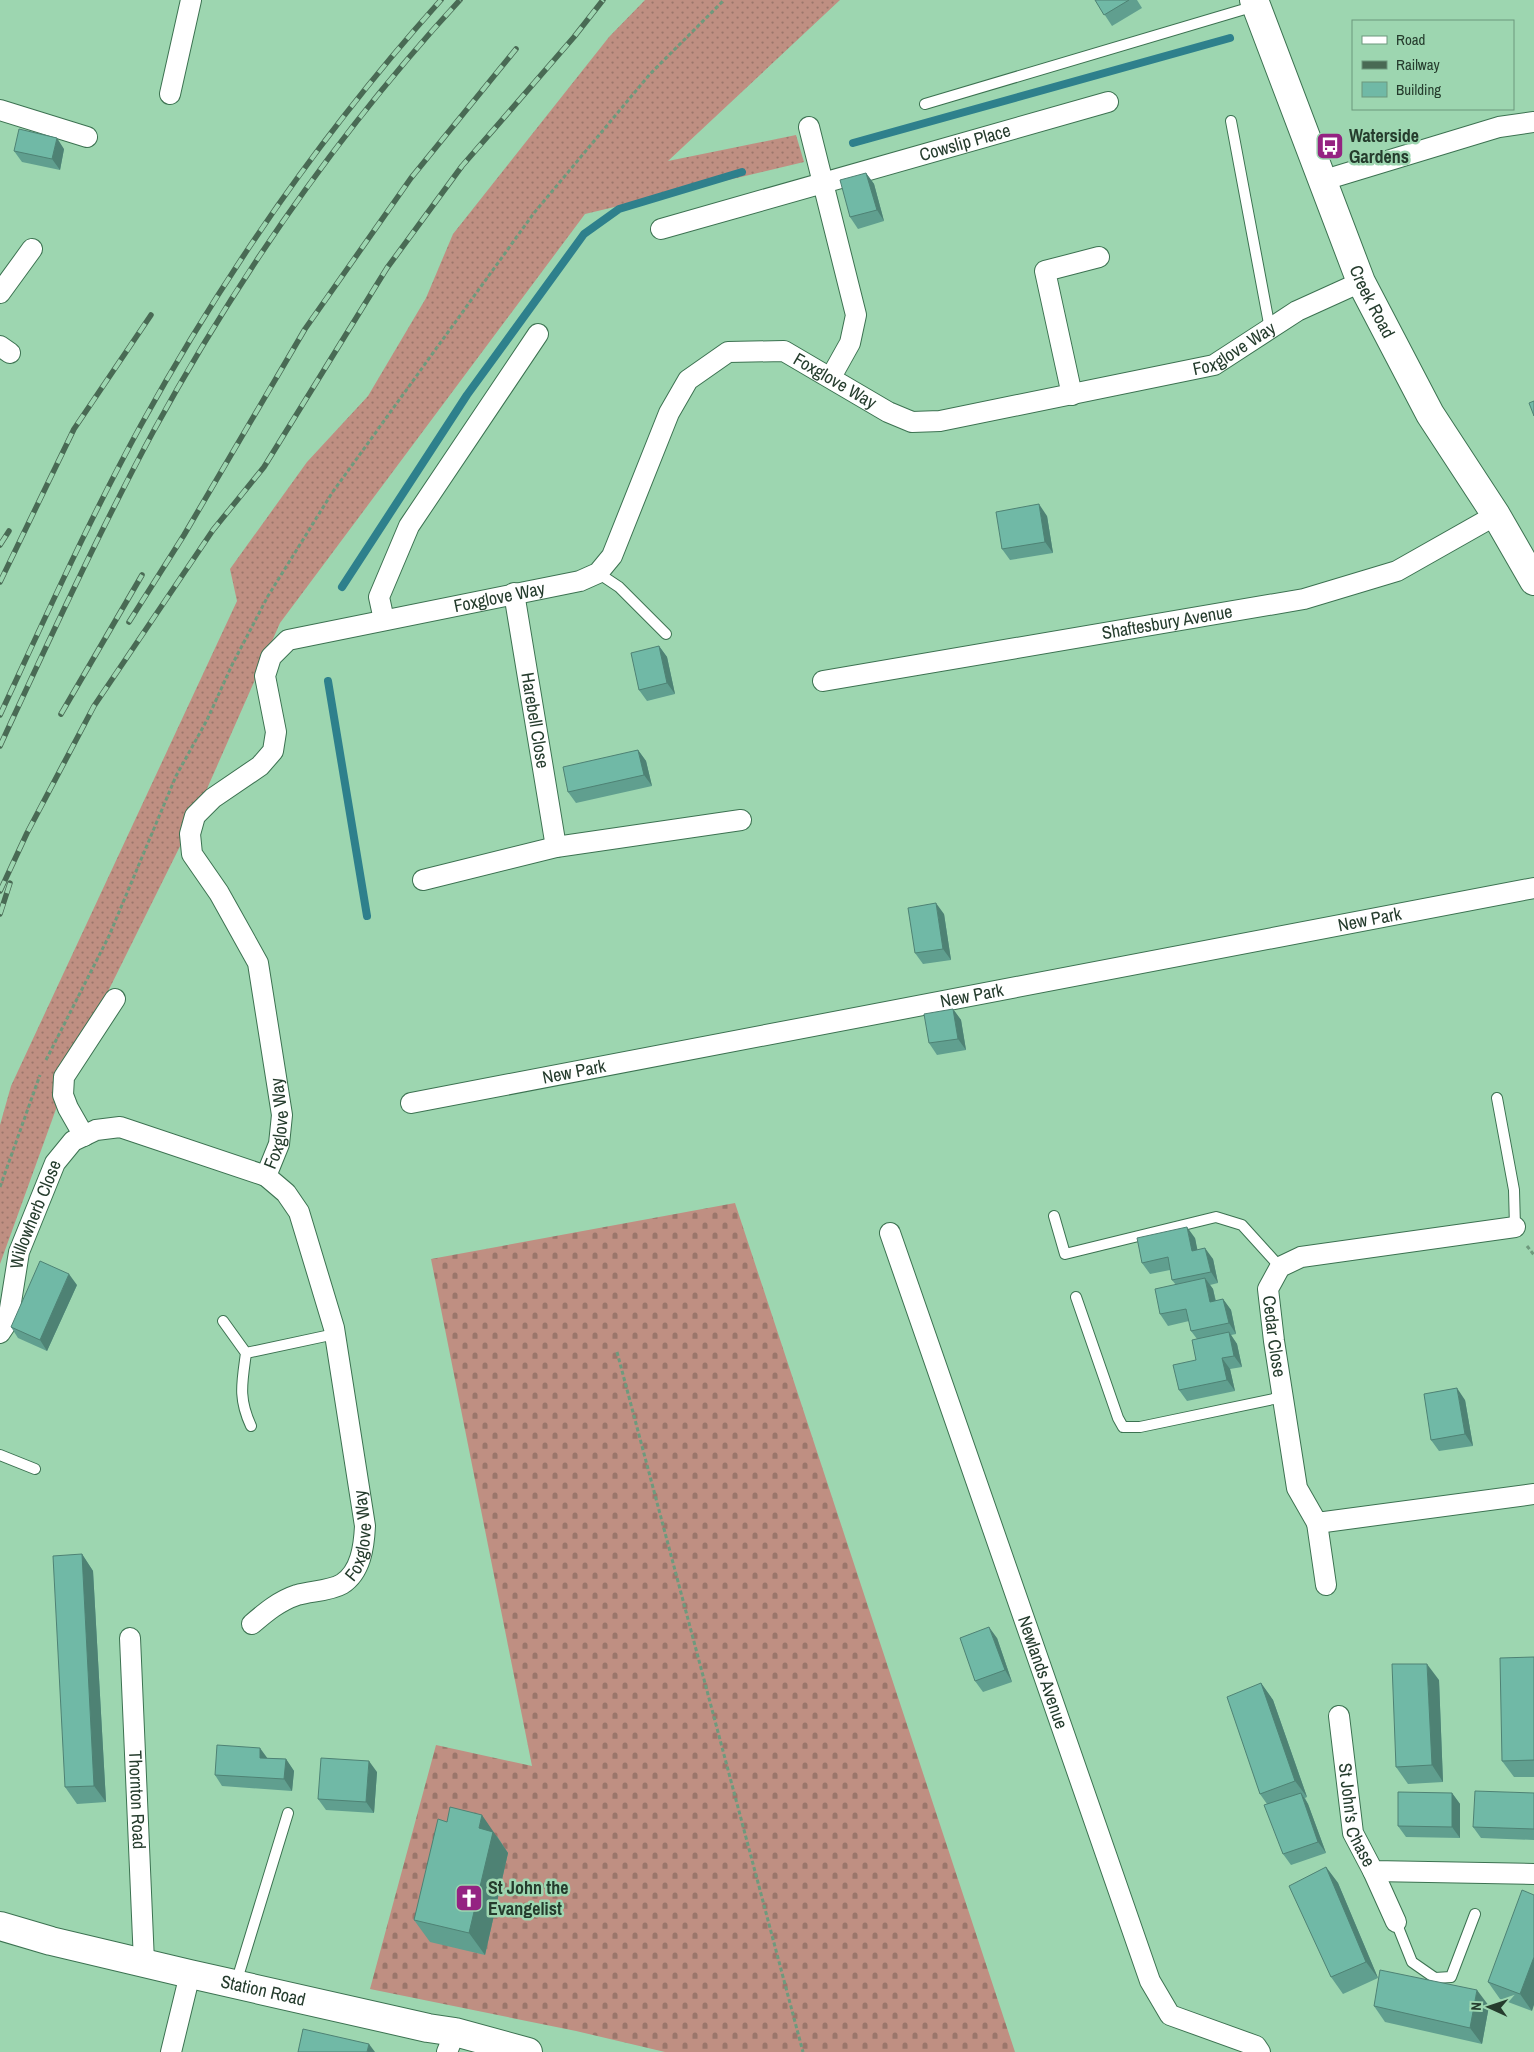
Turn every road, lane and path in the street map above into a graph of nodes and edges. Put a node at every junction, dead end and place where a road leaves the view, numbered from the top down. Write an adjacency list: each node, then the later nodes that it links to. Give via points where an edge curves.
1 (191, 0): 4 (street)
2 (724, 0): 35 (path, via 650,74 534,213 332,493 268,596 176,776 109,936)
3 (1255, 3): 6 (lane); 12 (street, Creek Road)
4 (170, 94)
5 (1108, 102): 13 (street, Cowslip Place)
6 (925, 104)
7 (0, 110): 11 (street)
8 (1231, 121): 19 (lane)
9 (1534, 122): 12 (street, via 1500,127)
10 (809, 127): 13 (street)
11 (87, 137)
12 (1322, 181): 17 (street, Creek Road)
13 (822, 183): 14 (street, Cowslip Place); 21 (street, via 856,314 850,343)
14 (661, 229)
15 (32, 249): 18 (street)
16 (1099, 257): 22 (street, via 1045,270)
17 (1362, 282): 19 (street, Foxglove Way, via 1297,311); 23 (street, Creek Road, via 1430,414)
18 (0, 293)
19 (1270, 329): 22 (street, Foxglove Way, via 1214,366)
20 (538, 334): 27 (street, via 409,526 380,597)
21 (831, 377): 22 (street, Foxglove Way, via 888,412 912,422 940,421); 24 (street, Foxglove Way, via 784,351 728,352 688,380 670,413 612,556)
22 (1072, 395)
23 (1496, 515): 25 (street, Creek Road); 29 (street, Shaftesbury Avenue, via 1397,571 1304,599)
24 (598, 573): 26 (street, Foxglove Way, via 580,581); 28 (lane, via 619,587)
25 (1534, 581)
26 (514, 593): 27 (street, Foxglove Way); 31 (street, Harebell Close)
27 (384, 620): 40 (street, Foxglove Way, via 288,640 271,657 265,676 276,732 273,751 260,766 213,798 195,816 190,834 192,854 219,893 258,962 282,1115 279,1144)
28 (666, 634)
29 (823, 681)
30 (741, 820): 31 (street)
31 (556, 847): 32 (street)
32 (423, 880)
33 (1534, 888): 38 (street, New Park)
34 (115, 999): 39 (street, via 64,1078 63,1094)
35 (44, 1065)
36 (41, 1074): 41 (path)
37 (1497, 1098): 43 (lane, via 1514,1190)
38 (411, 1103)
39 (84, 1136): 40 (street, Willowherb Close, via 96,1130 120,1127); 48 (street, Willowherb Close, via 73,1141 55,1163 19,1252 8,1321)
40 (266, 1176): 49 (street, Foxglove Way, via 286,1193 299,1212)
41 (0, 1187)
42 (1054, 1216): 45 (lane, via 1064,1254 1216,1217 1242,1225)
43 (1515, 1227): 45 (street, via 1301,1257)
44 (890, 1233): 75 (street, Newlands Avenue, via 1150,1981 1170,2015 1256,2046)
45 (1280, 1267): 52 (street, Cedar Close, via 1268,1289)
46 (1076, 1297): 52 (lane, via 1123,1428)
47 (223, 1320): 51 (lane)
48 (0, 1334)
49 (335, 1334): 51 (lane); 59 (street, Foxglove Way, via 365,1526 364,1546 354,1573 341,1584 297,1595 273,1606)
50 (617, 1352): 74 (path)
51 (246, 1353): 53 (lane, via 241,1396)
52 (1283, 1397): 57 (street, Cedar Close, via 1297,1488)
53 (251, 1426)
54 (0, 1455): 55 (lane)
55 (35, 1469)
56 (1534, 1494): 57 (street)
57 (1316, 1523): 58 (street, Cedar Close)
58 (1326, 1585)
59 (252, 1624)
60 (130, 1638): 68 (street, Thornton Road)
61 (1339, 1716): 63 (street, St John's Chase, via 1354,1833)
62 (288, 1813): 70 (lane)
63 (1373, 1871): 64 (street, St John's Chase); 66 (street)
64 (1534, 1874)
65 (1475, 1914): 66 (lane, via 1451,1977 1435,1978 1412,1962)
66 (1396, 1922)
67 (0, 1926): 68 (street, Station Road)
68 (144, 1962): 69 (street, Station Road)
69 (190, 1974): 70 (street, Station Road); 72 (street)
70 (236, 1984): 71 (street, Station Road, via 428,2028)
71 (451, 2042): 73 (street, Station Road)
72 (171, 2052)
73 (528, 2052)
74 (803, 2052)
75 (1260, 2052)

